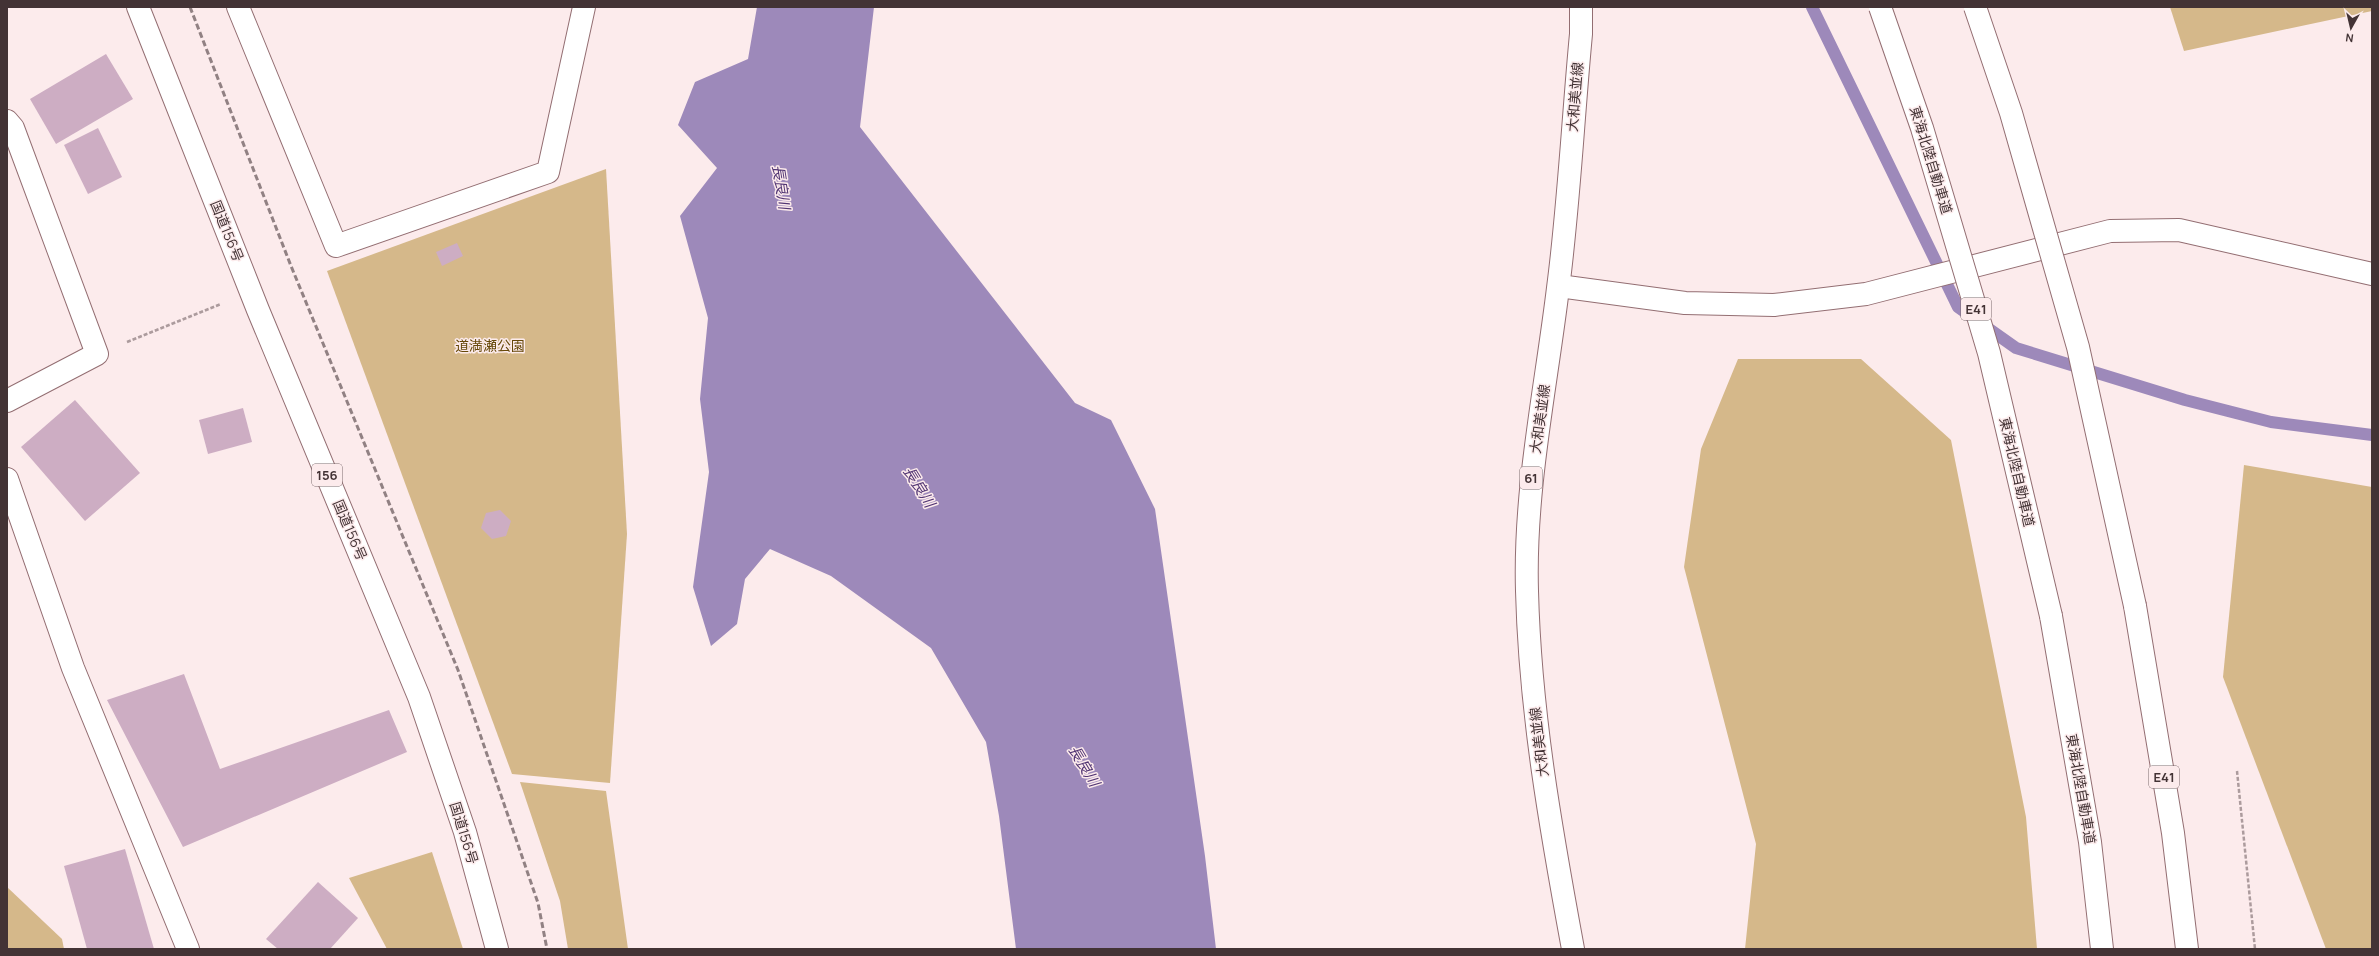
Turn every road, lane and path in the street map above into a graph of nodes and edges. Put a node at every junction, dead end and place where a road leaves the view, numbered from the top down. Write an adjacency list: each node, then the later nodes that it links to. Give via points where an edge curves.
1 (138, 7): 16 (main road, 国道156号 / 156, via 258,310 419,697 465,832)
2 (238, 7): 3 (main road, via 336,246 548,172)
3 (584, 7)
4 (1580, 7): 9 (main road, 大和美並線 / 61, via 1581,34)
5 (1880, 7): 18 (main road, 東海北陸自動車道 / E41, bridge, via 1922,128 1989,353 2051,616 2090,842)
6 (1975, 7): 19 (main road, E41, bridge, via 2011,113 2078,347 2135,606 2173,833)
7 (7, 120): 11 (main road, via 13,128)
8 (2372, 274): 9 (main road, via 2179,230 2110,231 1866,294 1774,305 1685,303)
9 (1559, 286): 17 (main road, 大和美並線 / 61, via 1532,474 1527,589 1532,689 1542,774)
10 (223, 304): 11 (path)
11 (97, 354): 12 (main road)
12 (7, 401)
13 (7, 479): 15 (main road, via 73,668)
14 (2237, 771): 20 (path)
15 (188, 949)
16 (497, 949)
17 (1573, 949)
18 (2102, 949)
19 (2187, 949)
20 (2255, 949)

